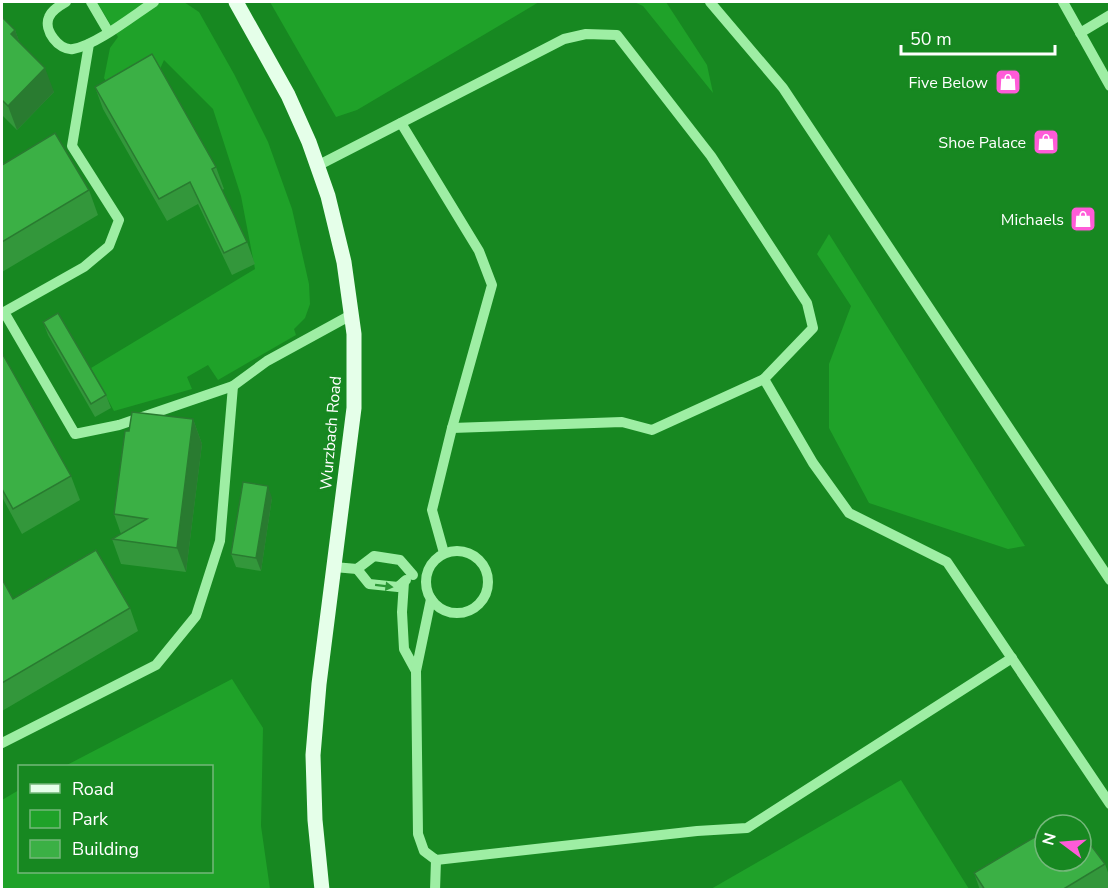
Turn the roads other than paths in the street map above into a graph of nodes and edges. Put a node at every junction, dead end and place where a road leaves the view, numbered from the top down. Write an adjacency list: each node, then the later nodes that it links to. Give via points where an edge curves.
1 (66, 2): 10 (lane, via 53,10 48,19 53,39 71,50)
2 (91, 2): 8 (lane)
3 (154, 2): 8 (lane)
4 (236, 2): 13 (main road, Wurzbach Road, via 288,95)
5 (710, 2): 24 (lane, via 783,88)
6 (1063, 2): 9 (lane)
7 (1110, 15): 9 (lane)
8 (108, 31): 10 (lane)
9 (1080, 33): 11 (lane)
10 (89, 44): 14 (lane, via 72,146 119,220 109,246 84,267)
11 (1110, 86)
12 (401, 123): 13 (lane); 16 (lane, via 564,39 586,34 617,35 711,156 807,303 813,328); 18 (lane, via 479,251 492,285)
13 (317, 166): 15 (main road, Wurzbach Road, via 344,262)
14 (3, 313): 17 (lane, via 75,434 119,425)
15 (351, 315): 17 (lane, via 267,361); 20 (main road, Wurzbach Road, via 354,408)
16 (764, 379): 18 (lane, via 652,430 622,422); 26 (lane, via 813,463 849,513 946,562)
17 (233, 386): 28 (lane, via 220,541 196,616 156,665)
18 (452, 428): 19 (lane, via 432,510)
19 (444, 553): 22 (lane, via 430,565); 25 (lane, via 462,551 479,560 488,576 485,595 473,609 454,614 437,607)
20 (334, 567): 21 (lane); 31 (main road, Wurzbach Road, via 313,755)
21 (357, 569): 23 (lane, one-way to 23, via 369,584 398,588); 23 (lane, via 374,556 400,560)
22 (426, 575): 23 (lane); 25 (lane)
23 (409, 578): 27 (lane, via 402,612 404,649)
24 (1110, 580)
25 (431, 599): 27 (lane)
26 (1012, 658): 29 (lane); 30 (lane, via 747,828)
27 (416, 671): 30 (lane, via 418,834 424,851)
28 (2, 743)
29 (1110, 804)
30 (436, 860): 32 (lane)
31 (322, 890)
32 (435, 890)

